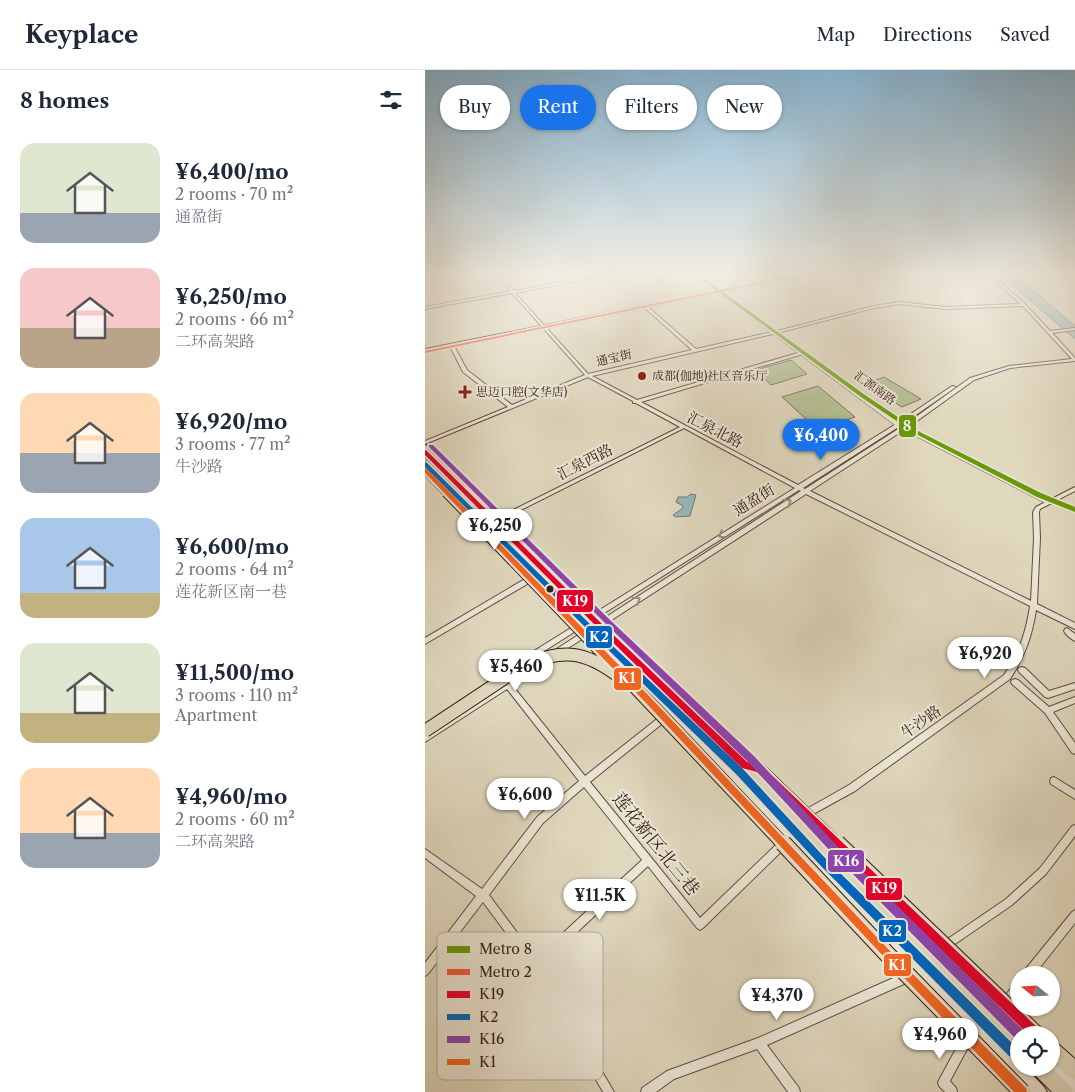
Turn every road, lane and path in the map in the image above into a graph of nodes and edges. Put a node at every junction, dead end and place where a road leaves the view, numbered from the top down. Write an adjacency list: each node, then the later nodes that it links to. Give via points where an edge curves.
1 (539, 321): 8 (street, 汇泉北路)
2 (565, 321): 8 (main road)
3 (569, 321): 8 (main road)
4 (662, 321): 14 (street)
5 (761, 321): 10 (street, 汇源南路)
6 (823, 321): 10 (street, 通宝街)
7 (1039, 321): 11 (street)
8 (543, 325): 12 (main road); 13 (main road); 18 (street, 汇泉北路)
9 (1072, 330): 11 (street)
10 (777, 332): 14 (street, 通宝街); 16 (street, 汇源南路); 21 (street, 汇源南路)
11 (1049, 332): 17 (street)
12 (425, 345)
13 (452, 346): 15 (main road); 20 (street, via 465,371)
14 (695, 350): 18 (street, 通宝街)
15 (425, 351)
16 (802, 353): 19 (street); 21 (street, 汇源南路)
17 (1074, 359): 21 (street, 通盈街, via 1009,367 972,379)
18 (587, 376): 19 (street, 汇泉北路); 20 (street, 通宝街)
19 (635, 402): 22 (street, 汇泉北路)
20 (511, 408): 23 (street, 通宝街)
21 (903, 425): 28 (street, 通盈街); 30 (street, 通盈街); 31 (street, 汇源南路)
22 (683, 427): 28 (street, 汇泉北路); 32 (street, 汇泉西路)
23 (425, 445): 32 (main road, bridge, via 463,481)
24 (425, 452): 32 (main road, bridge)
25 (425, 463): 32 (main road)
26 (425, 470): 45 (main road, bridge)
27 (425, 475): 32 (main road, bridge, via 462,513)
28 (798, 487): 30 (street, 汇泉北路); 35 (street, 通盈街, one-way to 35)
29 (1075, 488): 31 (street, 牛沙路)
30 (805, 491): 34 (street, 汇泉北路); 35 (street, 通盈街, one-way to 30)
31 (1051, 500): 34 (street, 牛沙路, via 1036,512)
32 (493, 522): 33 (main road); 35 (main road); 52 (main road, bridge)
33 (535, 576): 35 (main road); 39 (street)
34 (1035, 606): 36 (street, 汇泉北路); 56 (street, 牛沙路, via 1031,629 1016,666 1007,677 851,788)
35 (589, 626): 42 (street); 47 (main road); 48 (street); 56 (main road)
36 (1075, 626)
37 (1067, 631): 38 (street)
38 (1075, 638)
39 (425, 641)
40 (1022, 670): 43 (street, via 1048,695)
41 (1015, 682): 46 (street)
42 (507, 684): 50 (street); 53 (street, 莲花新区北三巷)
43 (1075, 686)
44 (1075, 700): 46 (street)
45 (649, 701): 49 (main road, bridge, via 599,661 563,653 526,664); 79 (main road, bridge)
46 (1048, 711): 51 (street)
47 (670, 714): 53 (street); 58 (main road)
48 (425, 724)
49 (425, 731)
50 (425, 738)
51 (1075, 750)
52 (745, 765): 75 (main road, bridge, via 759,769); 76 (main road, bridge, via 829,856)
53 (585, 781): 60 (street, 莲花新区北三巷); 61 (street, via 540,820)
54 (1054, 781): 55 (street)
55 (1075, 795)
56 (792, 822): 66 (main road)
57 (1075, 829): 66 (street, via 1043,872 1009,902)
58 (790, 837): 60 (street, 莲花新区北三巷, via 700,926); 70 (main road)
59 (425, 853): 61 (street)
60 (648, 860): 65 (street)
61 (483, 894): 63 (street); 64 (street)
62 (1075, 915): 68 (street)
63 (454, 932)
64 (511, 932)
65 (571, 932)
66 (933, 954): 72 (main road)
67 (437, 955): 69 (street)
68 (1035, 966)
69 (425, 971)
70 (921, 971): 73 (main road); 77 (street)
71 (1010, 999): 72 (street)
72 (998, 1014): 74 (main road)
73 (975, 1026): 88 (street, via 943,1082); 91 (main road)
74 (1010, 1026)
75 (1028, 1026)
76 (1010, 1037)
77 (759, 1043): 86 (street, via 671,1075); 87 (street)
78 (1060, 1058): 80 (main road)
79 (993, 1062): 89 (main road, bridge); 90 (main road, bridge)
80 (1075, 1072)
81 (1060, 1074): 84 (main road)
82 (1048, 1076): 92 (main road)
83 (602, 1080): 85 (street)
84 (1075, 1088)
85 (609, 1092)
86 (646, 1092)
87 (795, 1092)
88 (952, 1092)
89 (1017, 1092)
90 (1022, 1092)
91 (1039, 1092)
92 (1064, 1092)

